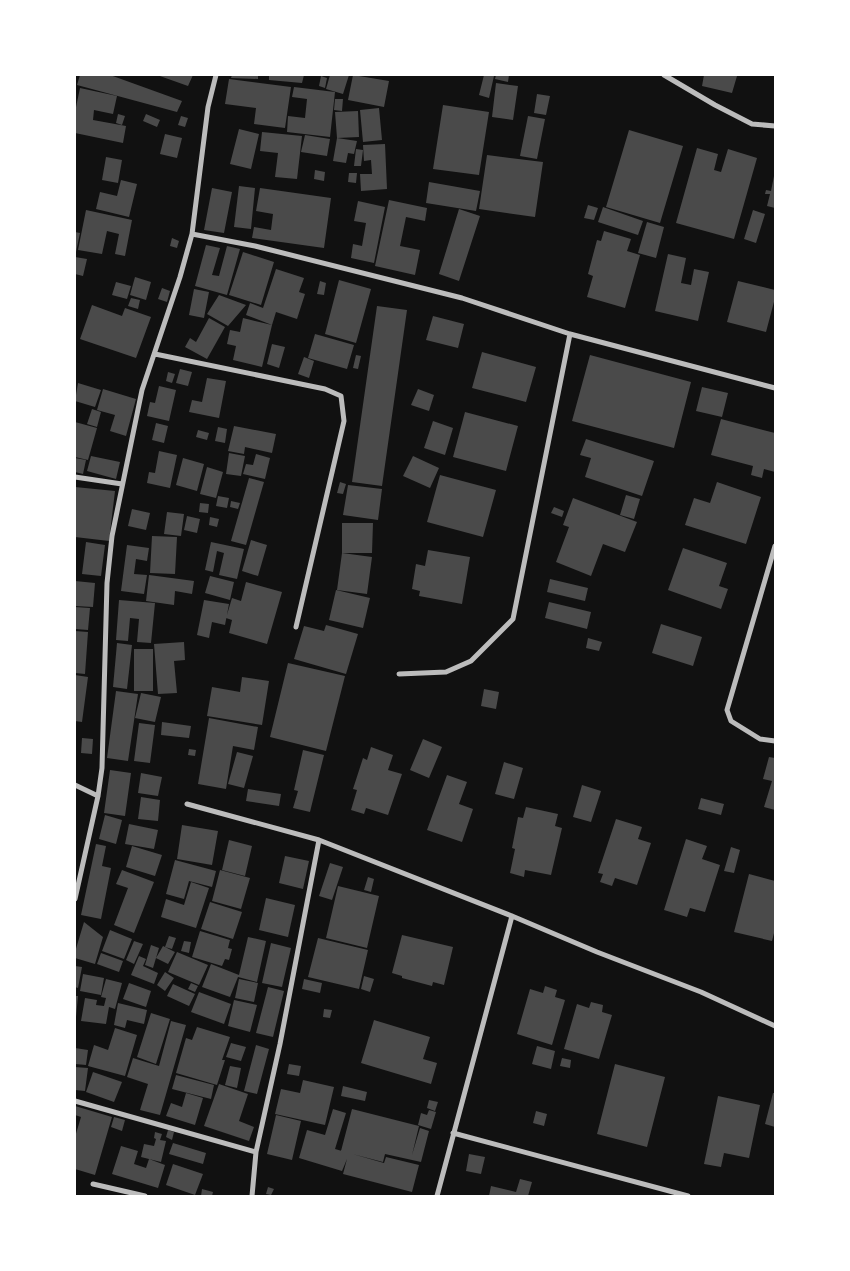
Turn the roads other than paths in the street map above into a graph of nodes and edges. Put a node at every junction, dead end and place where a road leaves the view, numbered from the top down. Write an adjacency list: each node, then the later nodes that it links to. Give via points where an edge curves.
1 (216, 75): 4 (street, via 207,115)
2 (664, 75): 3 (street, via 752,124)
3 (775, 126)
4 (192, 234): 5 (street, via 255,246 462,298); 6 (street)
5 (570, 334): 7 (street); 12 (street, via 514,619 471,660 446,672)
6 (155, 354): 9 (street, via 142,390); 11 (street, via 325,389 341,396 344,422)
7 (775, 388)
8 (75, 477): 9 (street)
9 (122, 484): 15 (street, via 107,583 102,768)
10 (775, 546): 13 (street, via 728,710 731,721 760,739)
11 (296, 627)
12 (399, 674)
13 (775, 741)
14 (75, 785): 15 (street)
15 (98, 796): 18 (street)
16 (187, 804): 17 (street)
17 (319, 840): 19 (street); 23 (street)
18 (75, 899)
19 (512, 916): 20 (street, via 701,992); 22 (street)
20 (775, 1026)
21 (75, 1101): 23 (street)
22 (453, 1133): 27 (street); 28 (street)
23 (256, 1152): 26 (street)
24 (92, 1184): 25 (street)
25 (145, 1196)
26 (252, 1196)
27 (437, 1196)
28 (688, 1196)

